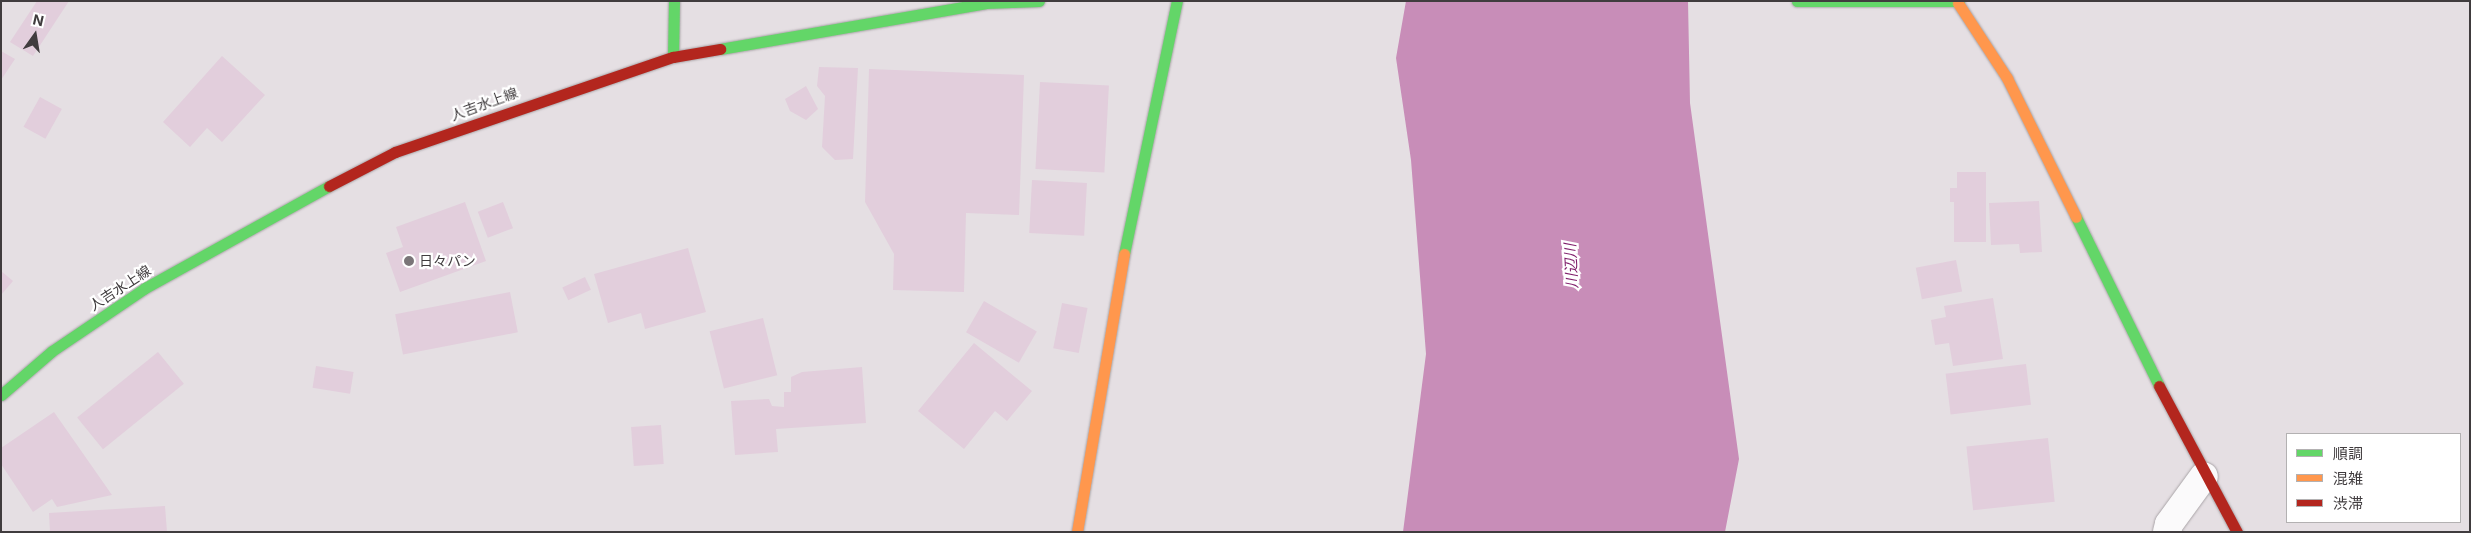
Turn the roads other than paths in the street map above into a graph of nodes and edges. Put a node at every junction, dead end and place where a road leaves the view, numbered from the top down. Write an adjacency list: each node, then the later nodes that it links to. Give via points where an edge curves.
1 (674, 1): 6 (main road)
2 (1038, 1): 6 (main road, 人吉水上線, via 985,3)
3 (1177, 1): 9 (main road, via 1110,320)
4 (1796, 1): 5 (main road)
5 (1958, 2): 8 (main road, via 2007,78)
6 (673, 56): 7 (main road, 人吉水上線, via 395,152 251,226 145,288 52,352)
7 (1, 395)
8 (2204, 476): 10 (street, via 2169,524); 11 (main road)
9 (1077, 532)
10 (2167, 532)
11 (2237, 532)

